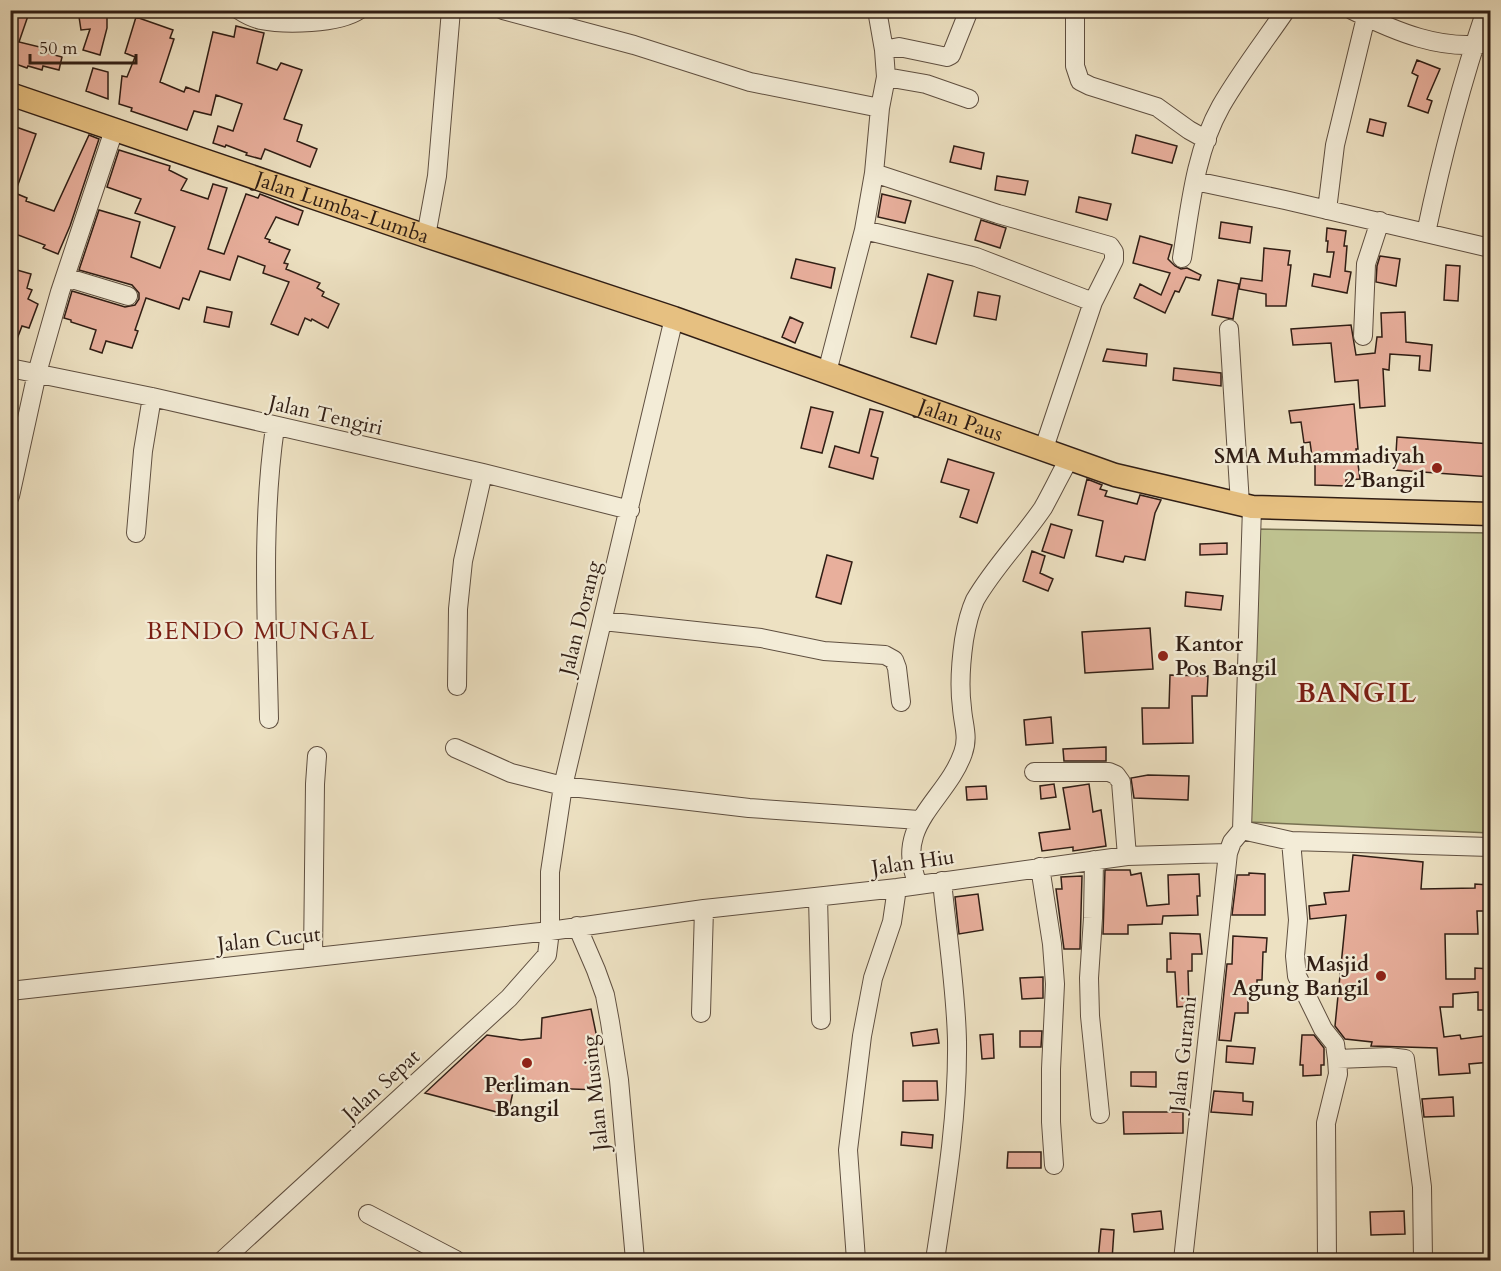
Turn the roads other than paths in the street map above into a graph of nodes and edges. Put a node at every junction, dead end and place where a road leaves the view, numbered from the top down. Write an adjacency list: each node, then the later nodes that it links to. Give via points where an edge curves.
1 (239, 10): 2 (street, via 261,20 290,22 339,19)
2 (359, 10)
3 (451, 10): 25 (street, via 437,176)
4 (503, 10): 16 (street, via 634,45 750,82)
5 (877, 10): 12 (street)
6 (969, 10): 12 (street, via 947,57 899,47)
7 (1076, 10): 18 (street, via 1075,66 1080,81 1157,107)
8 (1286, 10): 18 (street, via 1220,108)
9 (1486, 10): 11 (street)
10 (1358, 13): 11 (street, via 1424,39 1450,45); 21 (street)
11 (1482, 44): 24 (street, via 1443,155)
12 (884, 50): 13 (street)
13 (886, 77): 15 (street, via 926,84); 16 (street)
14 (10, 94): 17 (main road, Jalan Lumba-Lumba)
15 (969, 99)
16 (880, 108): 19 (street)
17 (114, 130): 25 (main road, Jalan Lumba-Lumba); 28 (street)
18 (1207, 140): 20 (street)
19 (874, 173): 23 (street); 30 (street, via 1110,246 1114,260)
20 (1195, 181): 21 (street); 27 (street)
21 (1327, 210): 22 (street)
22 (1380, 221): 24 (street); 33 (street, via 1366,264)
23 (864, 230): 30 (street, via 976,257); 35 (street)
24 (1426, 233): 26 (street)
25 (426, 236): 31 (main road, Jalan Lumba-Lumba)
26 (1491, 248)
27 (1182, 258)
28 (65, 277): 29 (street); 36 (street)
29 (128, 296)
30 (1093, 302): 39 (street)
31 (674, 318): 35 (main road, Jalan Paus); 44 (street, Jalan Dorang)
32 (1229, 329): 43 (street)
33 (1363, 336)
34 (10, 368): 36 (street, Jalan Tengiri)
35 (827, 372): 39 (main road, Jalan Paus)
36 (37, 373): 37 (street, Jalan Tengiri); 42 (street)
37 (152, 397): 38 (street, Jalan Tengiri); 46 (street)
38 (275, 427): 41 (street, Jalan Tengiri); 50 (street, via 266,520)
39 (1044, 450): 40 (main road, Jalan Paus)
40 (1069, 459): 43 (main road, Jalan Paus, via 1115,476); 55 (street, via 1043,507 974,602 964,640 961,685 964,752)
41 (483, 473): 44 (street, Jalan Tengiri); 48 (street, via 463,561)
42 (10, 496)
43 (1246, 506): 45 (main road, Jalan Paus); 56 (street)
44 (630, 510): 47 (street, Jalan Dorang)
45 (1491, 514)
46 (136, 533)
47 (603, 621): 49 (street, via 885,656 894,660 897,668); 54 (street, Jalan Dorang)
48 (457, 686)
49 (901, 702)
50 (269, 719)
51 (455, 748): 54 (street, via 511,773)
52 (317, 756): 70 (street)
53 (1034, 772): 60 (street, via 1116,775 1121,782)
54 (563, 786): 55 (street, via 749,808); 69 (street, Jalan Dorang)
55 (920, 820): 64 (street, via 912,846 912,870)
56 (1242, 830): 57 (street); 59 (street)
57 (1291, 841): 58 (street); 74 (street, via 1298,920 1297,976 1323,1029 1335,1044)
58 (1491, 847)
59 (1228, 853): 60 (street, Jalan Hiu); 83 (street, Jalan Gurami)
60 (1128, 856): 61 (street, Jalan Hiu)
61 (1094, 860): 62 (street, Jalan Hiu); 75 (street, via 1089,1006)
62 (1040, 867): 63 (street, Jalan Hiu); 76 (street, via 1055,984 1051,1069)
63 (942, 881): 64 (street, Jalan Hiu); 82 (street, via 957,1041 954,1119)
64 (918, 884): 65 (street, Jalan Hiu)
65 (897, 888): 66 (street, Jalan Hiu); 81 (street, via 862,1036 848,1150)
66 (818, 897): 67 (street, Jalan Hiu); 73 (street)
67 (704, 909): 68 (street, Jalan Hiu); 72 (street)
68 (577, 926): 69 (street, Jalan Cucut); 80 (street, Jalan Musing, via 605,995 610,1022)
69 (541, 932): 70 (street, Jalan Cucut); 78 (street, Jalan Sepat, via 546,955 509,998)
70 (313, 957): 71 (street, Jalan Cucut)
71 (10, 991)
72 (701, 1013)
73 (821, 1020)
74 (1337, 1059): 84 (street, via 1338,1074 1326,1123); 85 (street, via 1405,1059 1422,1187)
75 (1100, 1114)
76 (1054, 1165)
77 (368, 1214): 79 (street)
78 (223, 1260)
79 (456, 1260)
80 (635, 1260)
81 (856, 1260)
82 (935, 1260)
83 (1183, 1260)
84 (1327, 1260)
85 (1423, 1260)

